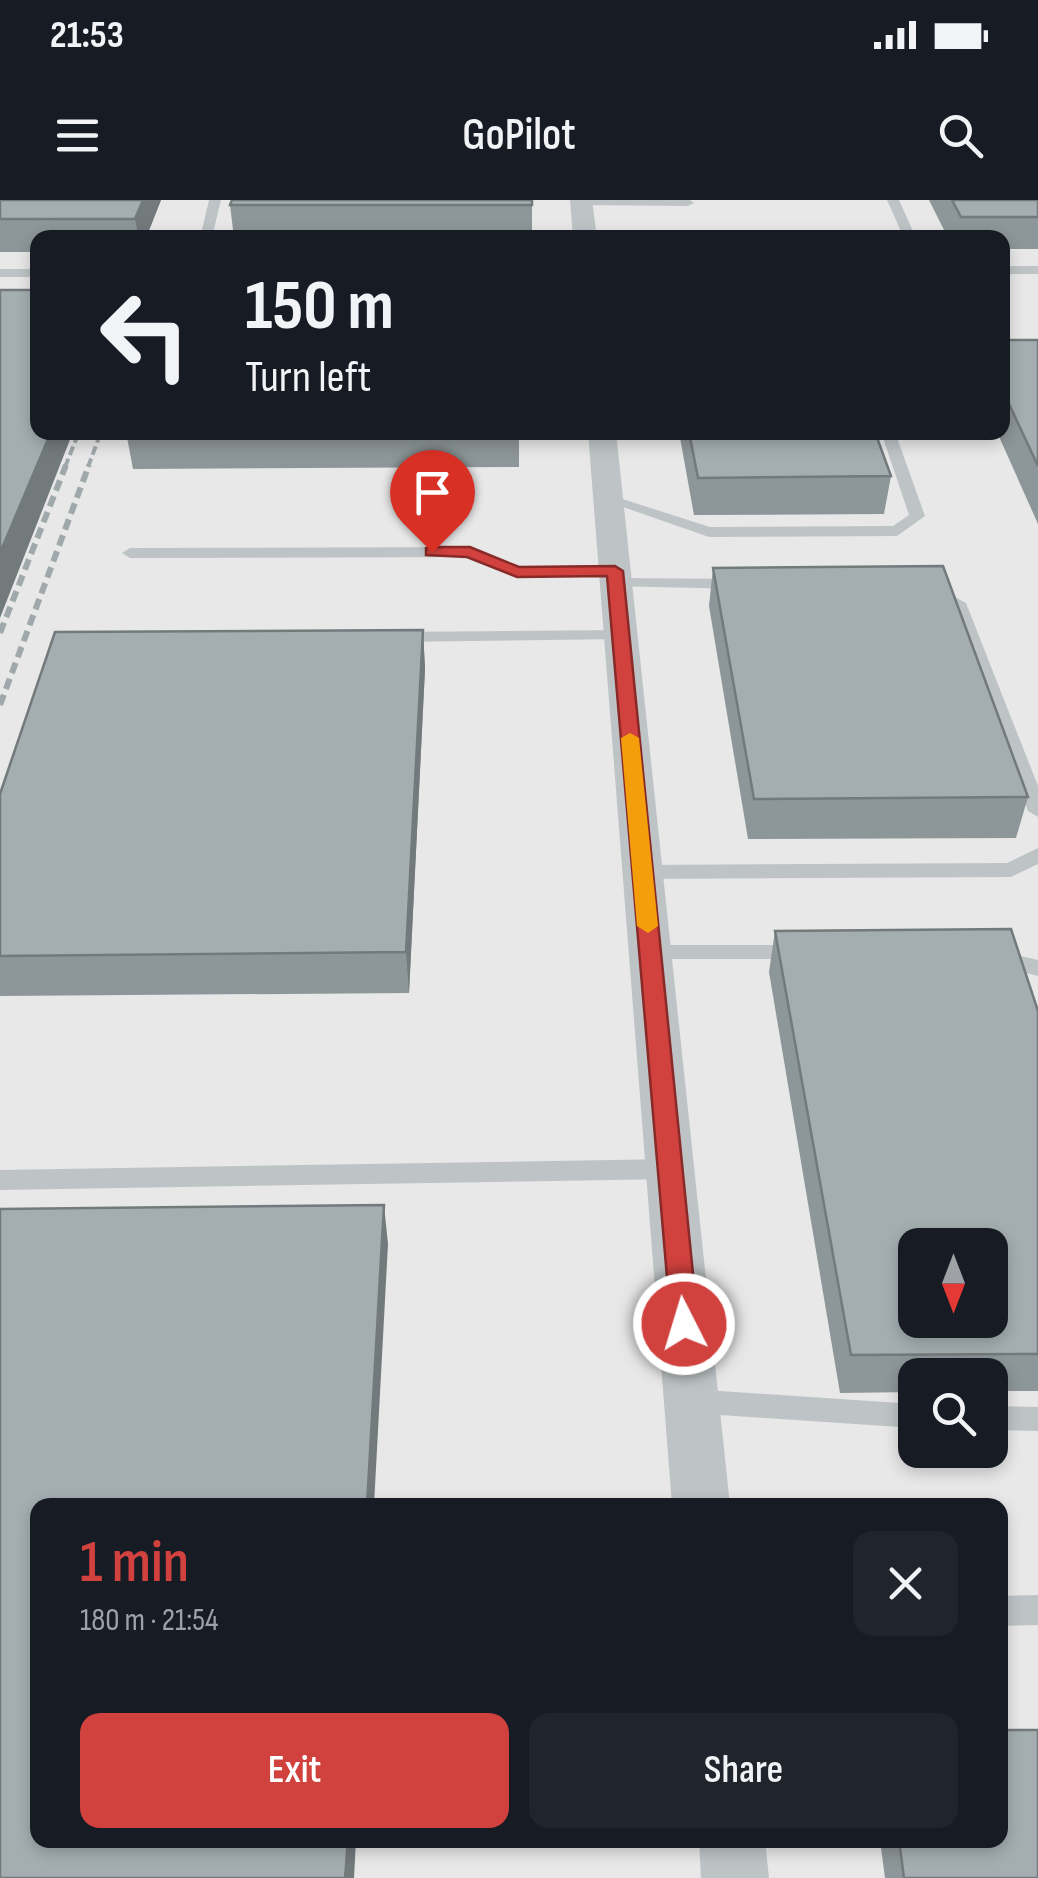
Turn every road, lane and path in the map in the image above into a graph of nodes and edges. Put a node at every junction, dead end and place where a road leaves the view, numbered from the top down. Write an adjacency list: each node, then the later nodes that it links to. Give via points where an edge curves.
1 (215, 200): 5 (lane)
2 (893, 200): 7 (lane)
3 (581, 201): 4 (lane); 6 (street)
4 (688, 203)
5 (208, 230)
6 (584, 230)
7 (906, 230)
8 (1010, 270): 9 (lane)
9 (1038, 270)
10 (0, 273): 11 (lane)
11 (30, 273)
12 (603, 440): 14 (street)
13 (891, 440): 14 (lane, via 917,516 897,531 709,532)
14 (608, 499): 16 (street)
15 (130, 553): 16 (lane, via 470,552 517,572)
16 (616, 577): 17 (lane); 19 (street)
17 (758, 584)
18 (906, 584): 21 (lane, via 924,584 958,604)
19 (620, 636): 20 (lane); 23 (street)
20 (373, 637)
21 (1038, 811)
22 (1038, 855): 23 (lane, via 1011,870)
23 (643, 872): 24 (street)
24 (650, 952): 25 (lane); 28 (street)
25 (832, 952)
26 (974, 956): 27 (lane)
27 (1038, 968)
28 (670, 1169): 29 (lane); 30 (street)
29 (0, 1180)
30 (691, 1402): 31 (lane); 34 (street)
31 (898, 1416)
32 (1008, 1418): 33 (lane)
33 (1038, 1419)
34 (700, 1498)
35 (1008, 1610): 36 (lane)
36 (1038, 1610)
37 (733, 1848): 38 (street)
38 (735, 1878)

